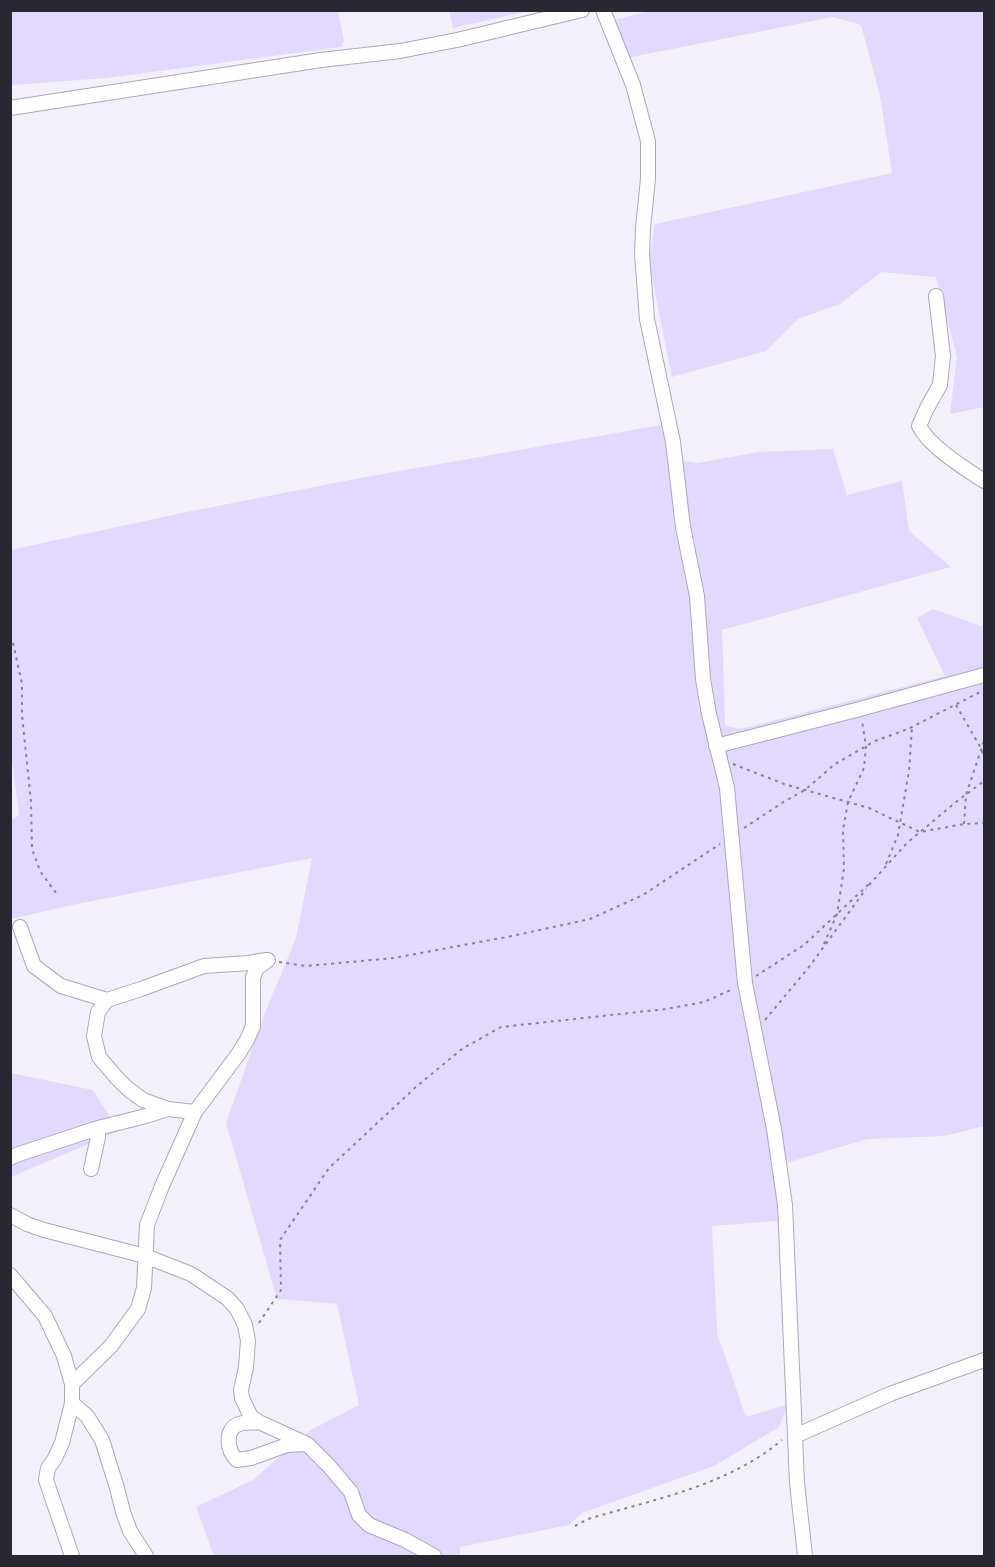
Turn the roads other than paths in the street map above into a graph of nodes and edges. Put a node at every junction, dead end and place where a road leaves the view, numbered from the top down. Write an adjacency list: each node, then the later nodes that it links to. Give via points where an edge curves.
1 (582, 10): 3 (street, via 400,51)
2 (603, 10): 7 (street, via 633,85 648,141 642,254 647,319 674,442 683,527 697,596 703,679)
3 (10, 108)
4 (936, 296): 5 (street, via 944,356 940,385 919,426 933,444)
5 (984, 481)
6 (984, 675): 7 (street)
7 (718, 752): 22 (street, via 727,788 745,983 785,1204)
8 (20, 927): 9 (street, via 34,966 61,986)
9 (107, 999): 10 (street, via 98,1012 94,1036 99,1057 128,1089 143,1100); 11 (street, via 204,966 268,960 253,976 253,1026 247,1040)
10 (168, 1108): 11 (street); 12 (street)
11 (195, 1112): 16 (street, via 147,1225)
12 (98, 1128): 13 (street); 14 (street)
13 (10, 1158)
14 (91, 1169)
15 (10, 1215): 16 (street, via 44,1230)
16 (145, 1256): 19 (street, via 144,1288 138,1309 111,1346); 21 (street, via 191,1274 237,1309 248,1341 242,1398 251,1417)
17 (10, 1275): 19 (street, via 45,1316)
18 (984, 1360): 22 (street, via 890,1394)
19 (72, 1384): 20 (street)
20 (72, 1403): 24 (street, via 62,1443 46,1480); 25 (street, via 87,1416 102,1440 126,1522)
21 (259, 1422): 23 (street); 23 (street, via 237,1424 231,1431 228,1439 232,1456 237,1460 287,1445)
22 (795, 1436): 27 (street)
23 (307, 1444): 26 (street, via 351,1492 359,1515 369,1526)
24 (72, 1557)
25 (146, 1557)
26 (434, 1557)
27 (805, 1557)

